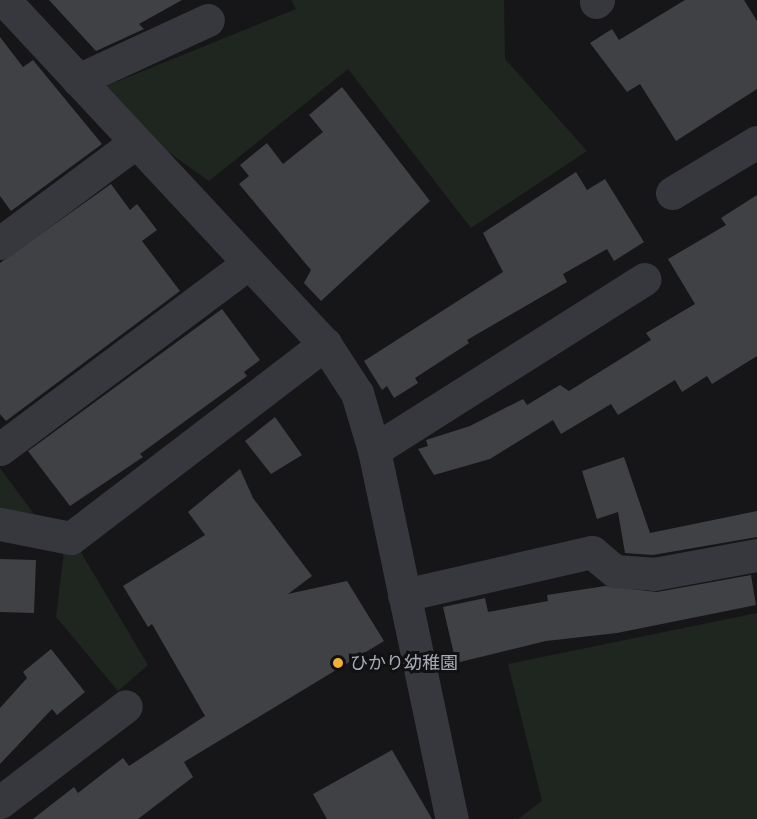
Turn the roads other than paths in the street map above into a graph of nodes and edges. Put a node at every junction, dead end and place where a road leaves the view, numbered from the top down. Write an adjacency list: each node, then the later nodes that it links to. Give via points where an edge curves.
1 (4, 6): 3 (street)
2 (208, 20): 3 (street)
3 (78, 80): 4 (street)
4 (136, 142): 7 (street); 8 (street)
5 (757, 142): 6 (street)
6 (672, 194)
7 (0, 243)
8 (249, 263): 10 (street); 11 (street)
9 (645, 279): 12 (street)
10 (325, 344): 12 (street, via 357,393); 13 (street, via 71,538)
11 (0, 449)
12 (374, 450): 15 (street)
13 (0, 524)
14 (757, 555): 15 (street, via 654,574 615,571 592,552)
15 (404, 595): 18 (street)
16 (126, 706): 17 (street)
17 (0, 802)
18 (452, 819)

